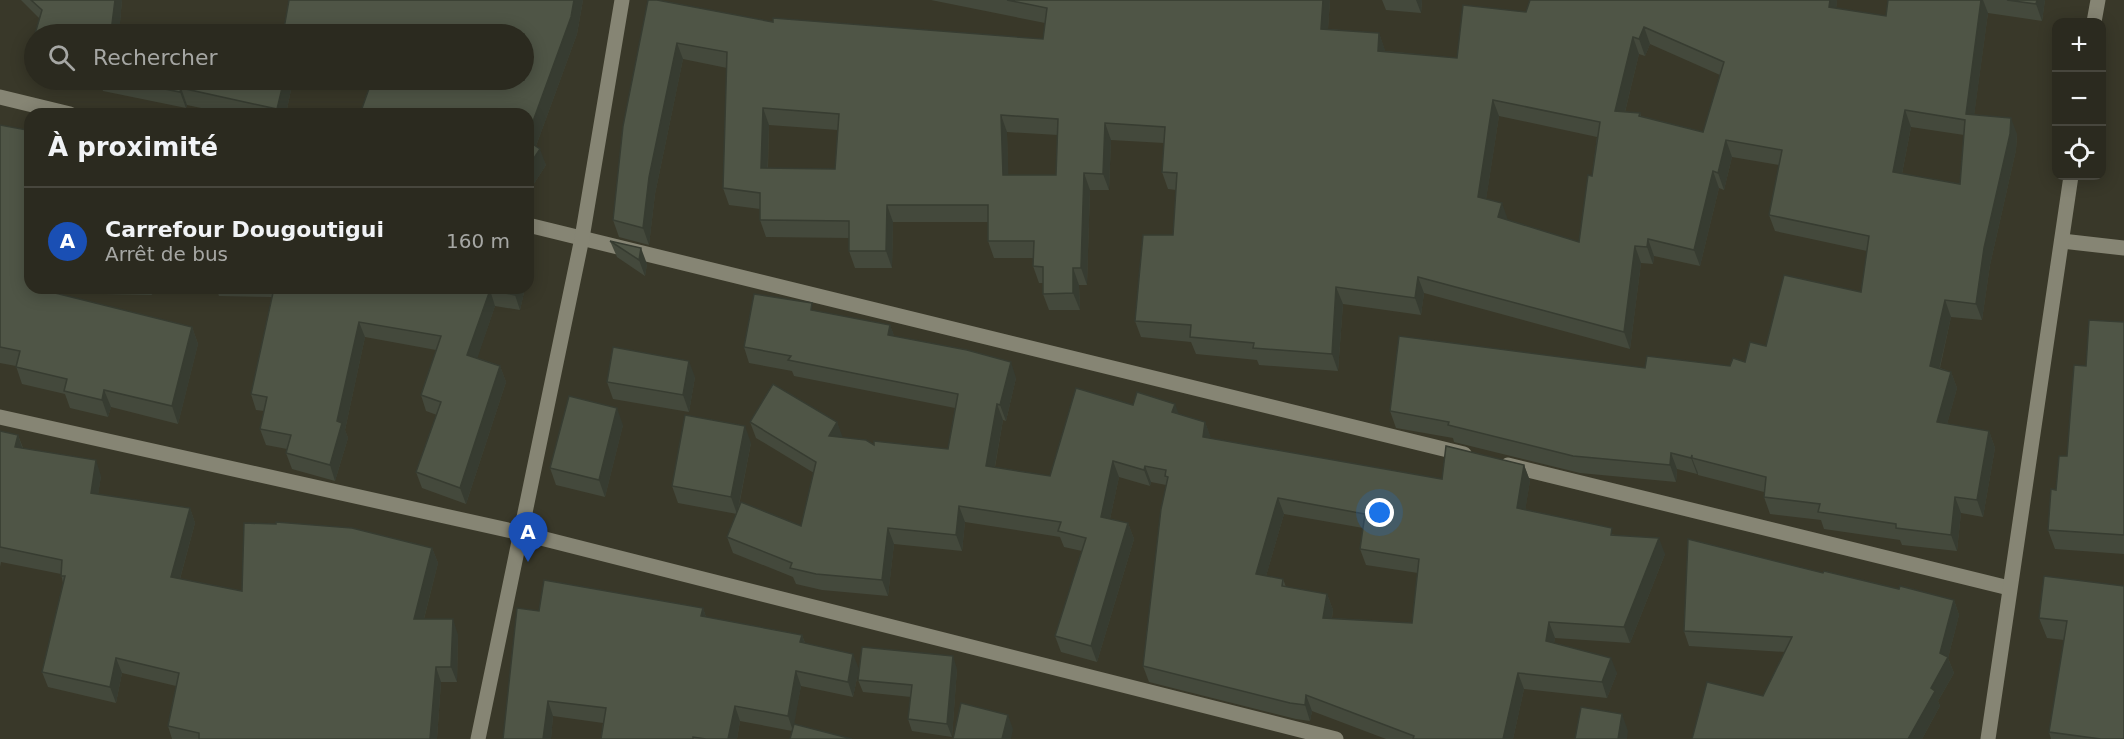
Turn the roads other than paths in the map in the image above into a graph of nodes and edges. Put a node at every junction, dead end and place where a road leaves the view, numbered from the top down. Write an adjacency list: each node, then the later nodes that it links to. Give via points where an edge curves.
1 (622, 0): 8 (street)
2 (2098, 0): 3 (street)
3 (2095, 18)
4 (0, 97): 5 (street)
5 (45, 108)
6 (2070, 180): 9 (street)
7 (534, 226): 8 (street)
8 (582, 238): 12 (street); 14 (street)
9 (2062, 241): 10 (street); 15 (street)
10 (2124, 248)
11 (0, 417): 14 (street)
12 (1475, 457)
13 (1498, 463): 15 (street)
14 (521, 533): 16 (street); 17 (street)
15 (2009, 588): 18 (street)
16 (478, 739)
17 (1336, 739)
18 (1988, 739)

